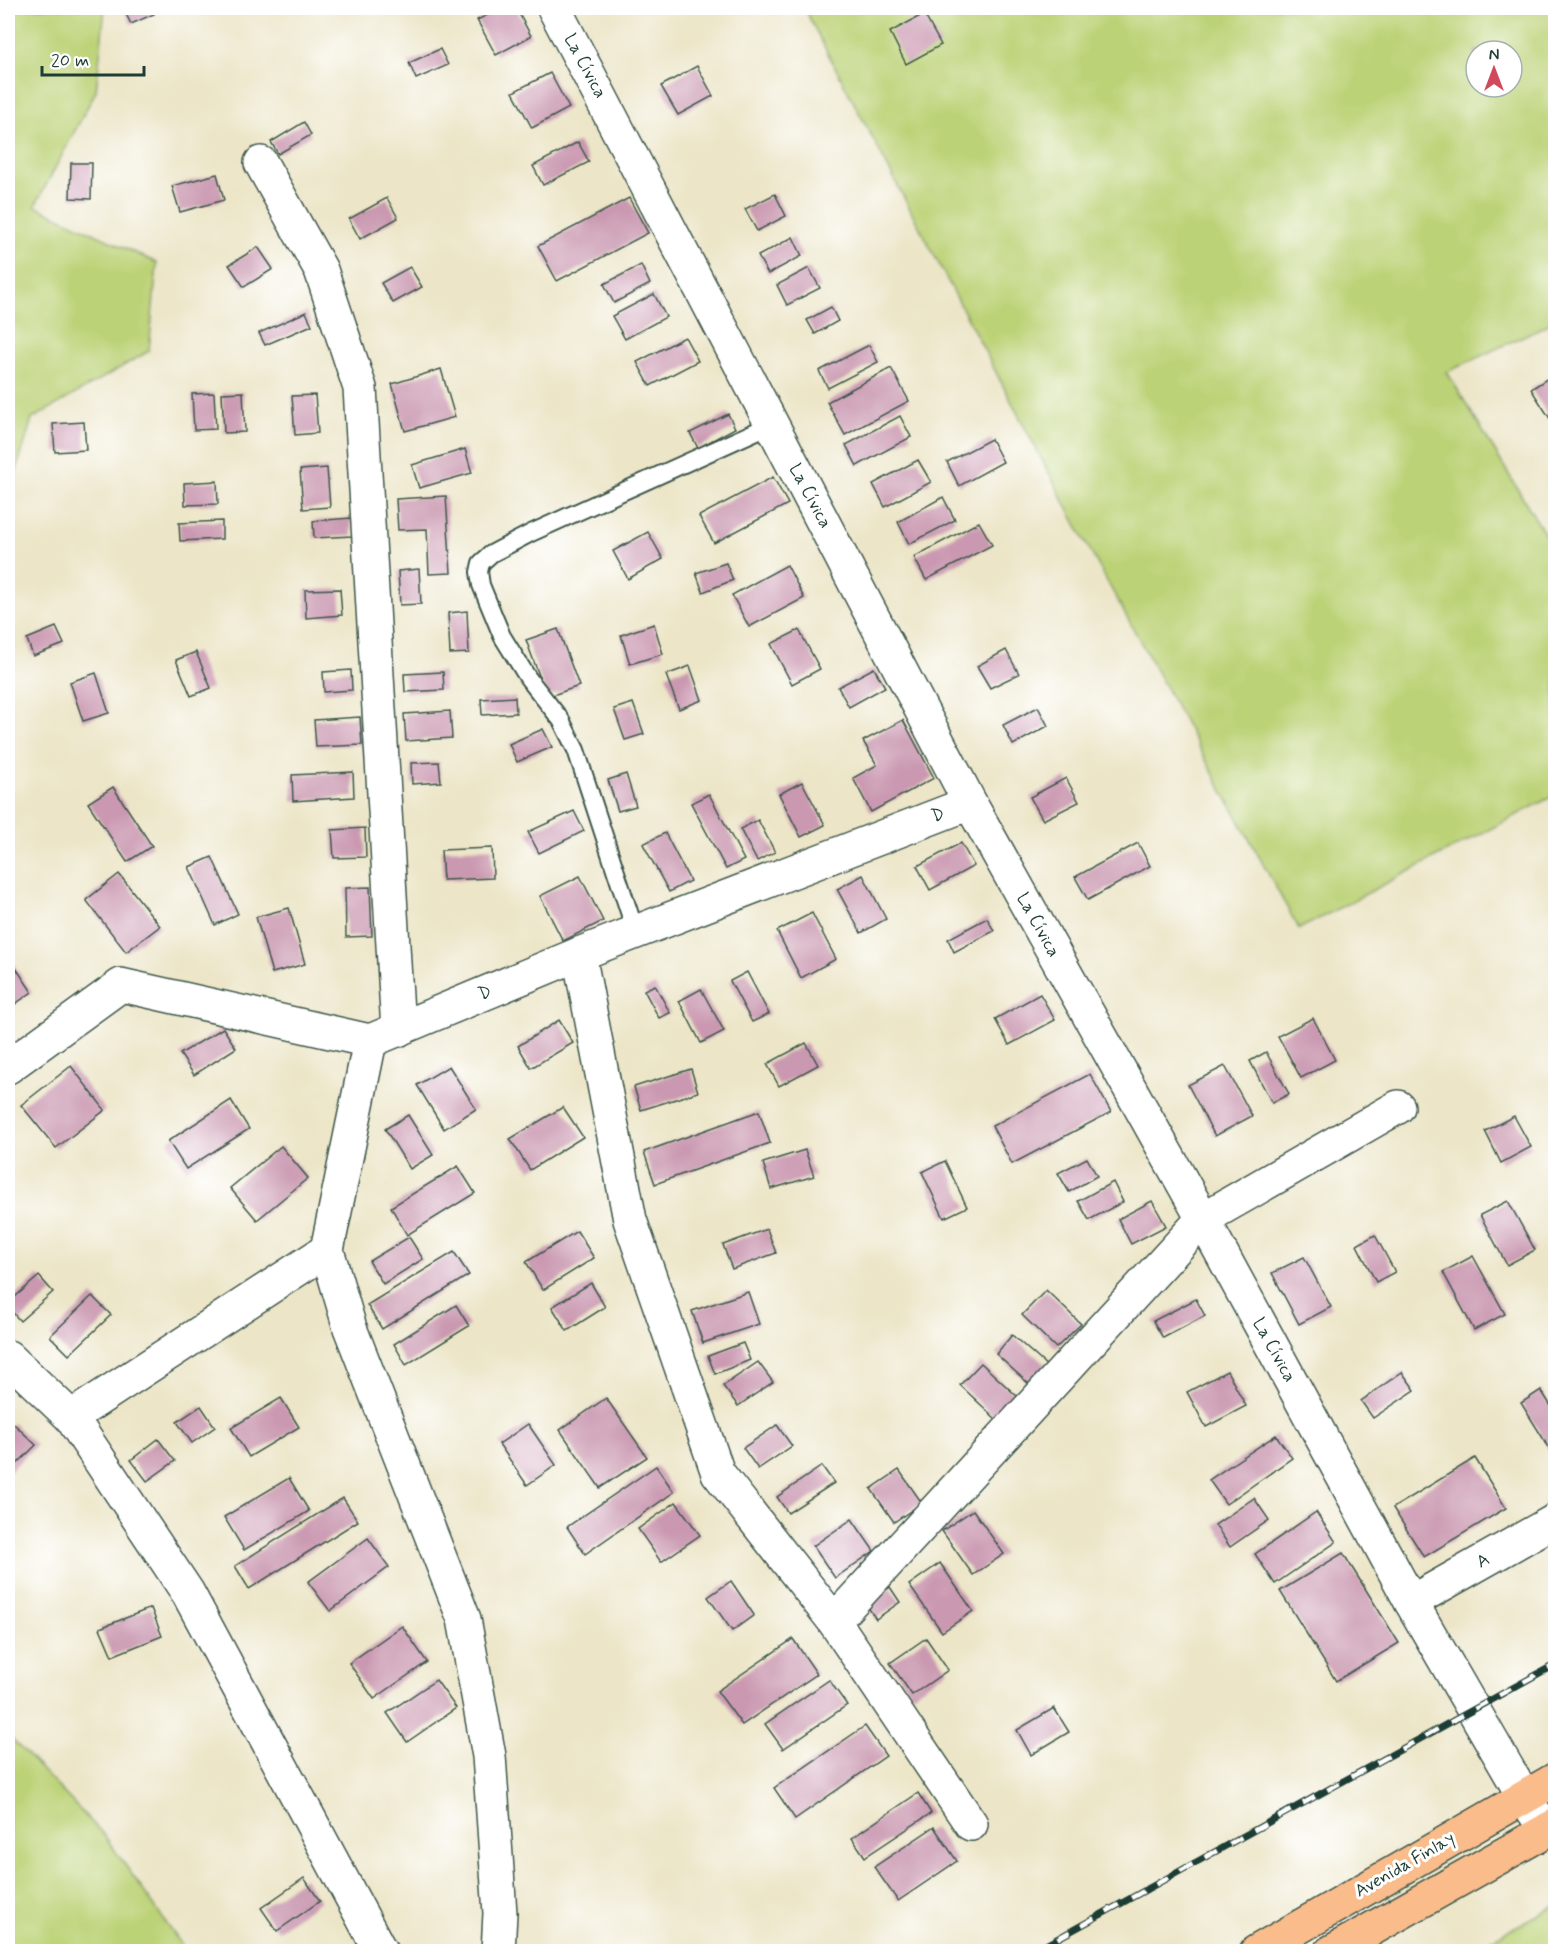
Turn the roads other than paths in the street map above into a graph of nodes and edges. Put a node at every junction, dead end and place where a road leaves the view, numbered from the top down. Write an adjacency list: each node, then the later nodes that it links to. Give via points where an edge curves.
1 (554, 8): 3 (street, La Cívica)
2 (261, 163): 7 (street, via 321,270 360,388)
3 (772, 424): 4 (street, La Cívica); 5 (lane, via 531,533 481,563 481,585 502,636 561,720 576,750)
4 (970, 803): 5 (street, D); 10 (street, La Cívica)
5 (636, 933): 6 (street, D)
6 (579, 954): 7 (street, D); 16 (street, via 630,1220 718,1473)
7 (384, 1035): 8 (street, via 121,985); 11 (street)
8 (8, 1067)
9 (1398, 1107): 10 (street)
10 (1203, 1219): 15 (street, La Cívica); 16 (street)
11 (327, 1250): 13 (street); 22 (street, via 350,1328 464,1619 489,1756 500,1913)
12 (8, 1357): 13 (street)
13 (71, 1417): 21 (street, via 188,1593)
14 (1556, 1520): 15 (street, A)
15 (1411, 1602): 18 (street, La Cívica)
16 (834, 1621): 19 (street)
17 (1556, 1779): 18 (highway, Avenida Finlay)
18 (1524, 1797): 20 (street, La Cívica); 23 (highway, Avenida Finlay)
19 (971, 1824)
20 (1551, 1827): 24 (highway)
21 (381, 1952)
22 (498, 1952)
23 (1256, 1952)
24 (1331, 1952)

